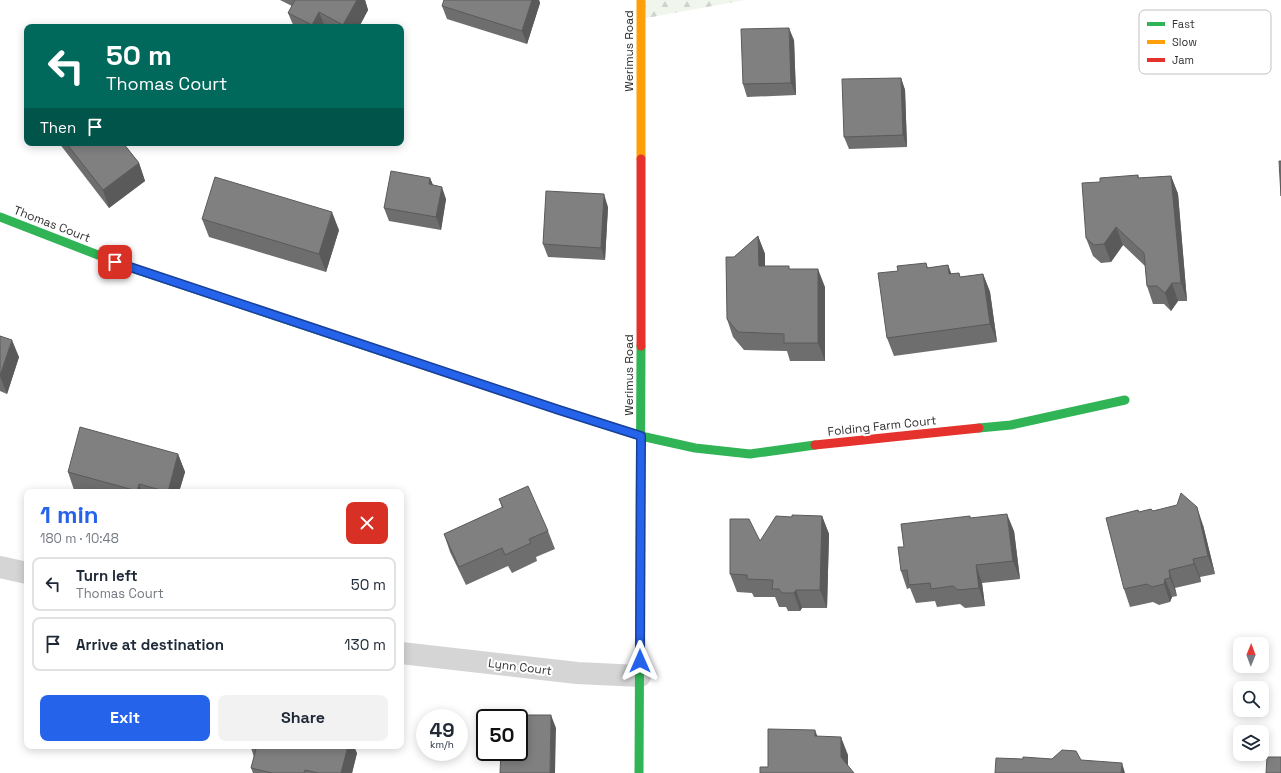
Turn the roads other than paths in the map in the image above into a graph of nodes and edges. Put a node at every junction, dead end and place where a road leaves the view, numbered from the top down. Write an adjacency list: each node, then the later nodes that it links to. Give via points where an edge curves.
1 (641, 0): 4 (street, Werimus Road)
2 (0, 217): 4 (street, Thomas Court, via 129,267)
3 (1125, 400): 4 (street, Folding Farm Court, via 1011,425 750,454 695,448)
4 (641, 436): 8 (street, Werimus Road)
5 (0, 567): 6 (street)
6 (24, 572)
7 (404, 653): 8 (street, Lynn Court, via 576,673)
8 (640, 676): 9 (street, Werimus Road)
9 (639, 773)

